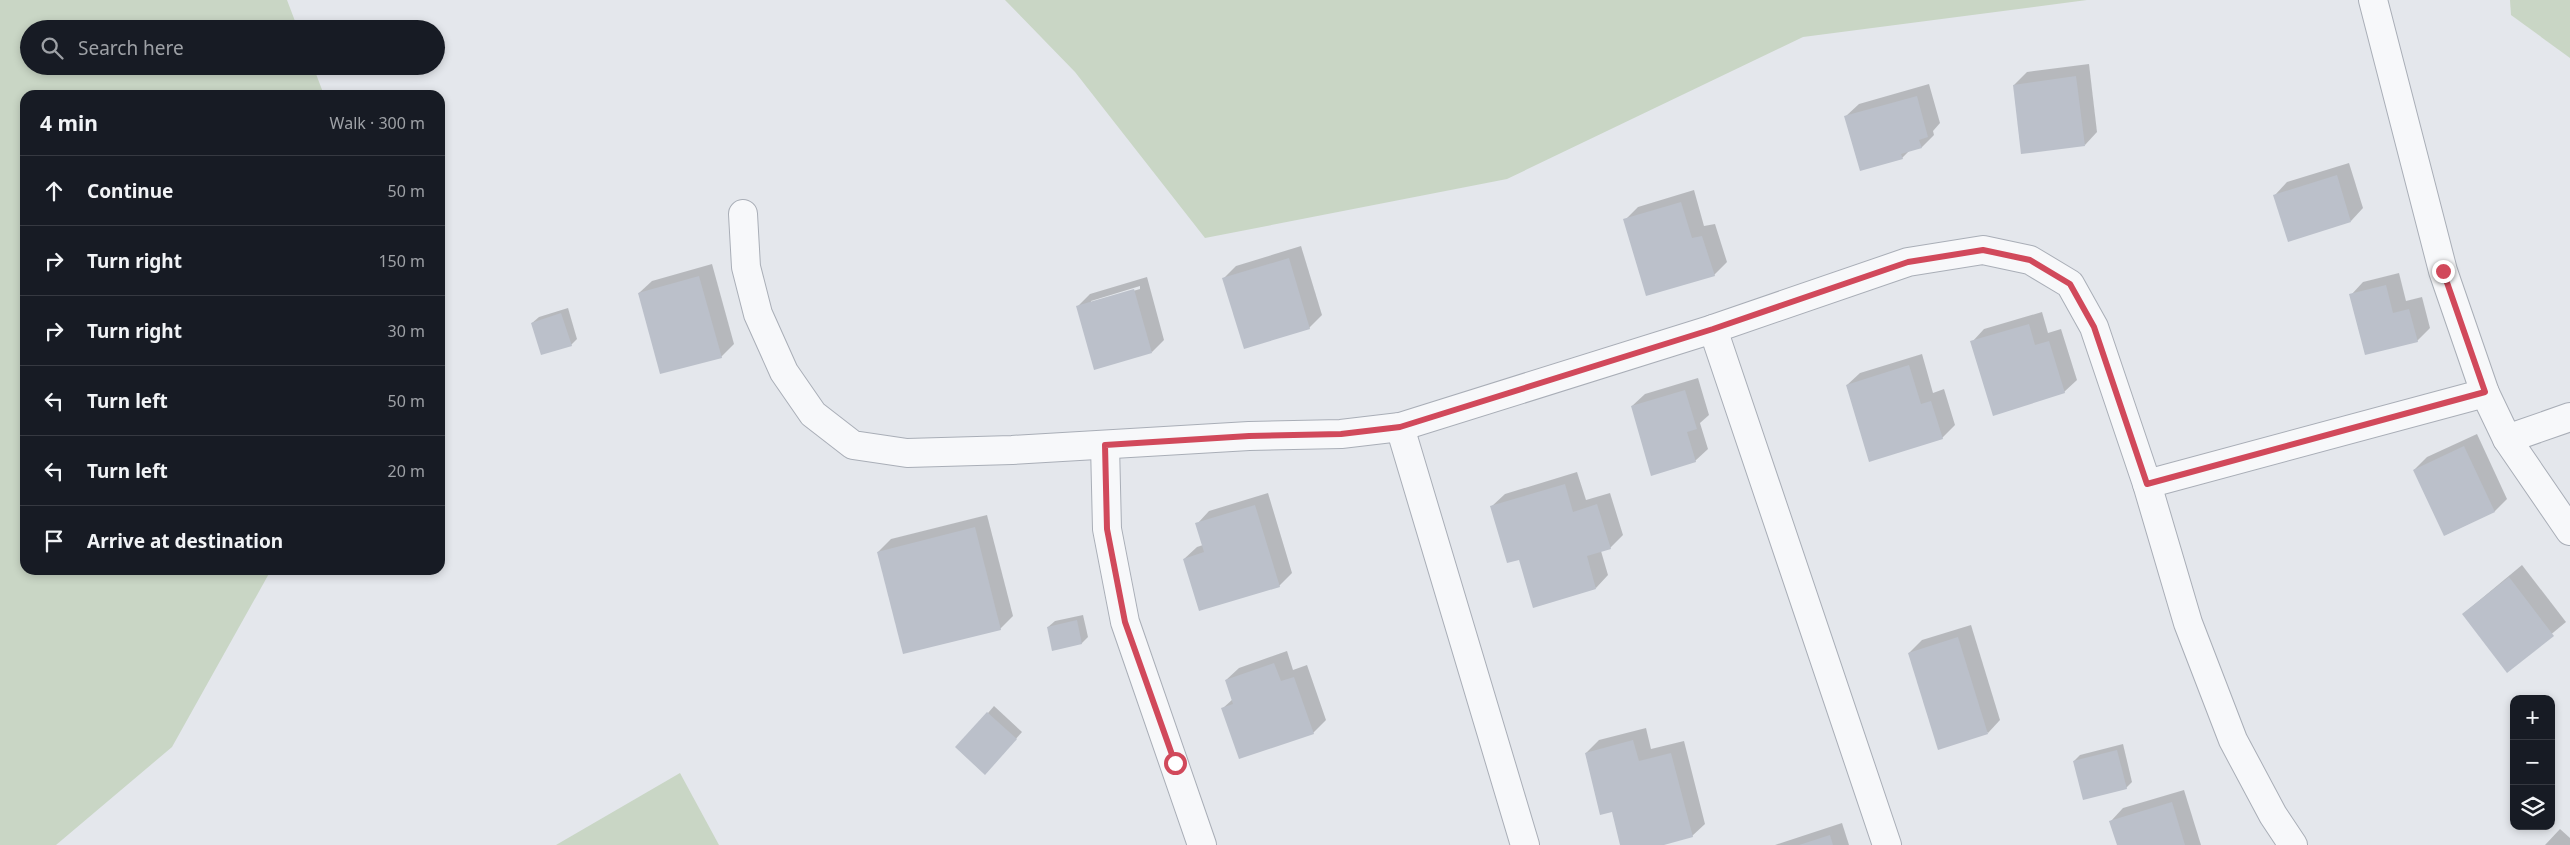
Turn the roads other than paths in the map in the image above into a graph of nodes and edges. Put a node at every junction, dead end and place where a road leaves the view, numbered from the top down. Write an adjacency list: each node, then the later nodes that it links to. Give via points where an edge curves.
1 (2373, 0): 4 (street, via 2443,271)
2 (743, 214): 8 (street, via 746,267 758,314 784,372 813,414 853,445 907,453)
3 (1713, 329): 6 (street); 9 (street, via 1908,262 1983,250 2030,260 2070,284 2094,327); 13 (street)
4 (2485, 392): 7 (street); 9 (street)
5 (2570, 417): 7 (street)
6 (1400, 427): 8 (street, via 1341,434); 12 (street)
7 (2508, 439): 10 (street)
8 (1105, 445): 11 (street, via 1107,529 1125,622)
9 (2147, 484): 14 (street, via 2188,623 2233,740 2273,815)
10 (2570, 531)
11 (1202, 845)
12 (1526, 845)
13 (1887, 845)
14 (2294, 845)

